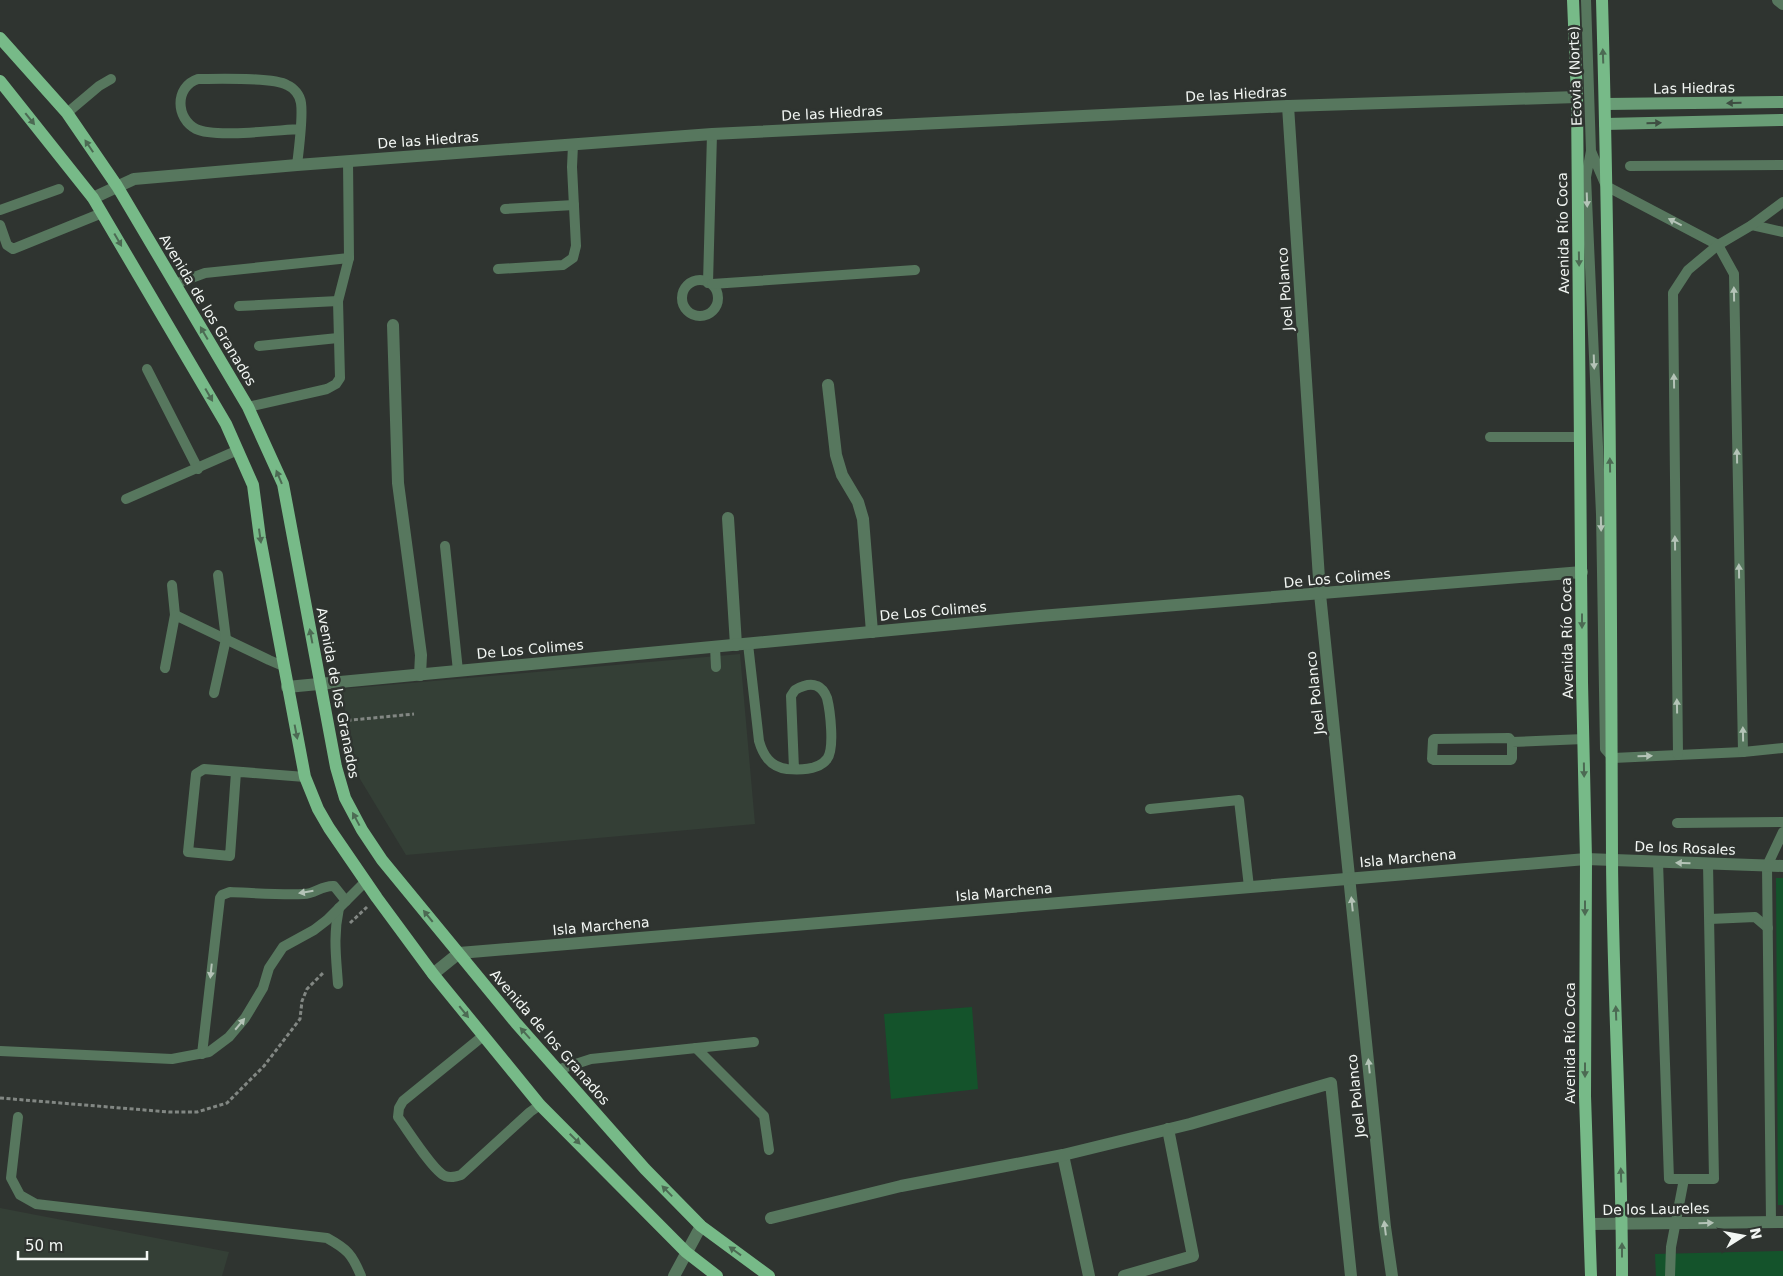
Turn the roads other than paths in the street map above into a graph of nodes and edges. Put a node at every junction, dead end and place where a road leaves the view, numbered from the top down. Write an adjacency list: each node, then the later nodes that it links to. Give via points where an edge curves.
1 (1573, 0): 9 (main road, Avenida Río Coca)
2 (1586, 0): 19 (lane, Ecovia (Norte))
3 (1602, 0): 11 (main road, one-way to 3)
4 (1778, 0): 5 (street)
5 (1783, 4)
6 (0, 38): 13 (main road, Avenida de los Granados)
7 (111, 79): 13 (lane)
8 (0, 81): 27 (main road, one-way to 27)
9 (1577, 97): 12 (street, De las Hiedras); 50 (main road, Avenida Río Coca, one-way to 50)
10 (1783, 102): 11 (street, Las Hiedras, one-way to 11)
11 (1605, 104): 15 (main road)
12 (1288, 106): 17 (street, De las Hiedras); 59 (street, Joel Polanco)
13 (67, 113): 24 (main road, Avenida de los Granados, one-way to 13)
14 (1783, 120): 15 (street, one-way to 14)
15 (1605, 124): 25 (main road)
16 (300, 129): 16 (lane, via 299,96 287,84 198,79 183,89 182,113 194,129 236,133); 21 (lane)
17 (712, 134): 18 (street, De las Hiedras); 39 (lane, via 710,283)
18 (573, 144): 20 (street, De las Hiedras); 29 (lane)
19 (1591, 151): 25 (lane); 78 (lane, one-way to 78, via 1586,177 1601,514 1605,749)
20 (348, 161): 21 (street, De las Hiedras); 37 (lane)
21 (298, 165): 24 (street, De las Hiedras, via 134,180)
22 (1783, 165): 23 (lane)
23 (1630, 166)
24 (116, 186): 27 (street, De las Hiedras); 40 (main road, Avenida de los Granados)
25 (1606, 186): 36 (lane, one-way to 25); 78 (main road, one-way to 25)
26 (59, 189): 31 (lane)
27 (94, 198): 32 (main road)
28 (1783, 202): 33 (lane)
29 (574, 204): 30 (lane); 38 (lane, via 576,246 573,258 563,265)
30 (505, 209)
31 (0, 210)
32 (102, 213): 34 (lane, via 13,249 7,245); 51 (main road, one-way to 51, via 226,424)
33 (1752, 224): 35 (lane); 36 (lane)
34 (0, 225)
35 (1783, 232)
36 (1718, 245): 76 (lane, one-way to 36, via 1734,274); 77 (lane, one-way to 36, via 1673,293 1688,270)
37 (349, 258): 40 (lane, via 205,273); 41 (lane)
38 (498, 269)
39 (915, 270)
40 (176, 284): 48 (main road, Avenida de los Granados, one-way to 40)
41 (338, 302): 42 (lane); 44 (lane)
42 (239, 306)
43 (393, 325): 69 (street, via 398,483 421,655)
44 (338, 338): 45 (lane); 48 (lane, via 340,378 336,384 327,389)
45 (259, 346)
46 (148, 369): 52 (lane)
47 (828, 385): 61 (street, via 836,455 842,475 864,519)
48 (248, 407): 70 (main road, Avenida de los Granados, one-way to 48, via 283,484)
49 (1490, 437): 50 (lane)
50 (1580, 437): 56 (main road, Avenida Río Coca)
51 (238, 450): 52 (lane); 65 (main road, one-way to 65, via 253,485)
52 (198, 468): 53 (lane)
53 (126, 499)
54 (728, 518): 63 (street)
55 (445, 546): 68 (lane)
56 (1582, 572): 59 (street, De Los Colimes); 73 (main road, Avenida Río Coca, one-way to 73)
57 (218, 575): 62 (lane)
58 (172, 585): 60 (lane)
59 (1320, 594): 61 (street, De Los Colimes); 92 (street, Joel Polanco)
60 (175, 615): 62 (lane); 67 (lane)
61 (872, 632): 63 (street, De Los Colimes)
62 (226, 639): 65 (lane); 72 (lane)
63 (742, 644): 64 (street, De Los Colimes); 79 (lane, via 762,751 778,767)
64 (715, 647): 66 (lane); 68 (street, De Los Colimes)
65 (283, 666): 71 (main road)
66 (716, 667)
67 (165, 668)
68 (458, 671): 69 (street, De Los Colimes)
69 (420, 675): 70 (street, De Los Colimes)
70 (320, 684): 71 (street, De Los Colimes); 98 (main road, Avenida de los Granados, one-way to 70, via 382,860 345,798)
71 (287, 687): 81 (main road, one-way to 81)
72 (214, 693)
73 (1584, 739): 74 (lane); 86 (main road, Avenida Río Coca, one-way to 86)
74 (1512, 742): 74 (lane, via 1510,738 1434,739 1432,759 1511,760)
75 (1783, 748): 76 (lane)
76 (1743, 752): 77 (lane)
77 (1678, 755): 78 (lane, one-way to 77)
78 (1613, 758): 87 (main road)
79 (794, 769): 79 (lane, via 819,765 829,755 827,697 817,686 802,686 791,696)
80 (236, 772): 80 (lane, via 230,856 188,852 196,774 204,769); 81 (lane)
81 (305, 777): 93 (main road, via 326,822)
82 (1150, 809): 94 (lane, via 1239,800)
83 (1783, 822): 84 (lane)
84 (1676, 823)
85 (1783, 832): 90 (lane)
86 (1586, 859): 87 (street, De los Rosales); 92 (street, Isla Marchena); 115 (main road, Avenida Río Coca, one-way to 115, via 1585,1096)
87 (1612, 861): 88 (street, De los Rosales); 116 (main road, one-way to 87)
88 (1658, 862): 89 (street, De los Rosales, one-way to 88); 112 (lane, via 1669,1179)
89 (1708, 864): 90 (street, De los Rosales); 96 (lane)
90 (1767, 866): 91 (street, De los Rosales); 97 (lane)
91 (1783, 866)
92 (1350, 878): 94 (street, Isla Marchena); 127 (street, Joel Polanco, one-way to 92)
93 (365, 882): 95 (lane); 99 (main road)
94 (1249, 887): 98 (street, Isla Marchena)
95 (343, 904): 100 (lane, via 336,924); 105 (lane, one-way to 95, via 229,1037 245,1018 263,988 269,968 284,947 314,930); 105 (lane, one-way to 105, via 331,885 306,894 230,892 222,895)
96 (1710, 919): 97 (lane, via 1755,917); 112 (lane, via 1714,1178)
97 (1768, 928): 114 (lane)
98 (459, 953): 99 (street); 106 (main road, Avenida de los Granados, one-way to 98)
99 (433, 974): 101 (main road, one-way to 101)
100 (338, 984)
101 (483, 1036): 107 (main road); 107 (lane, via 403,1101 399,1108 398,1117 434,1167 444,1176 461,1176)
102 (754, 1042): 103 (lane)
103 (696, 1048): 106 (lane, via 591,1059); 110 (lane, via 764,1116)
104 (0, 1051): 105 (lane, via 172,1059)
105 (202, 1054)
106 (557, 1070): 118 (main road, Avenida de los Granados, one-way to 106)
107 (540, 1105): 119 (main road, one-way to 119)
108 (18, 1117): 120 (lane, via 11,1178 20,1195 36,1204 327,1238 345,1248)
109 (1168, 1129): 111 (street); 125 (street, via 1193,1256); 126 (street, via 1331,1083)
110 (769, 1150)
111 (1063, 1155): 113 (street, via 901,1186); 124 (street)
112 (1684, 1179): 117 (lane)
113 (771, 1218)
114 (1777, 1222): 117 (street, De los Laureles, one-way to 114)
115 (1590, 1224): 116 (street, De los Laureles); 128 (main road, Avenida Río Coca)
116 (1622, 1224): 117 (street, De los Laureles); 129 (main road, one-way to 116)
117 (1675, 1224): 130 (lane)
118 (701, 1226): 119 (street); 123 (main road, Avenida de los Granados, one-way to 118)
119 (686, 1252): 121 (street); 122 (main road)
120 (362, 1276)
121 (674, 1276)
122 (717, 1276)
123 (769, 1276)
124 (1089, 1276)
125 (1124, 1276)
126 (1351, 1276)
127 (1392, 1276)
128 (1591, 1276)
129 (1622, 1276)
130 (1670, 1276)

